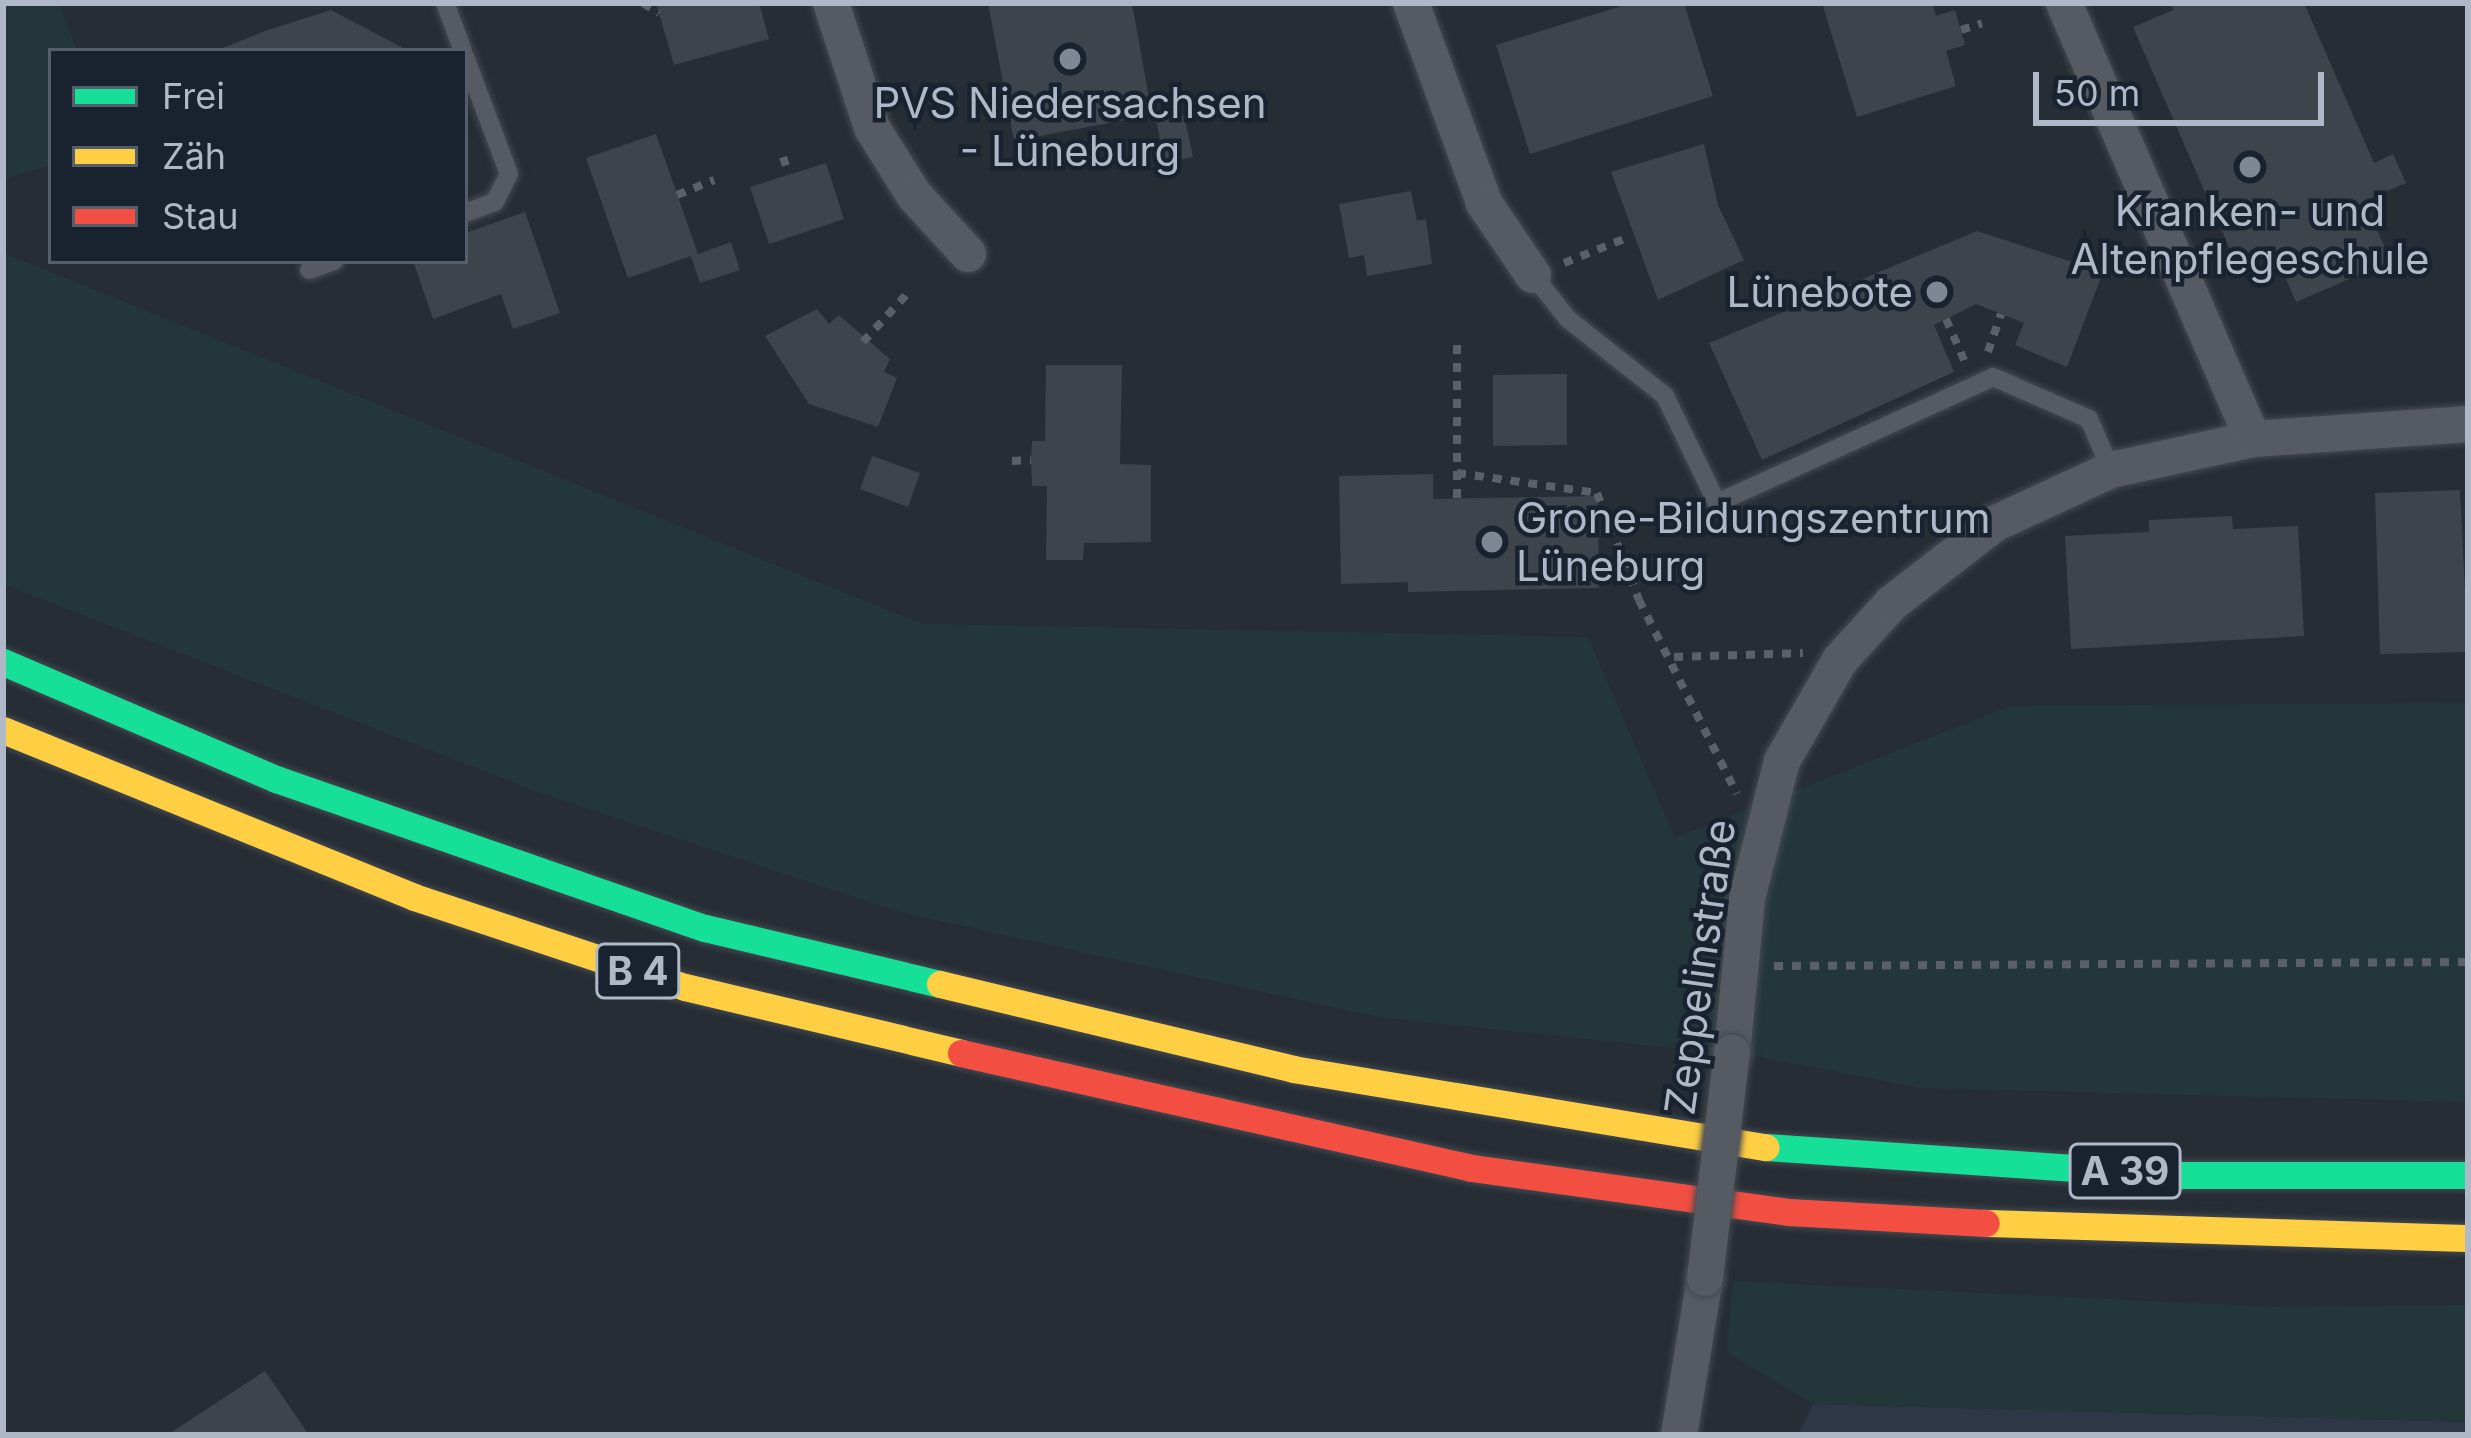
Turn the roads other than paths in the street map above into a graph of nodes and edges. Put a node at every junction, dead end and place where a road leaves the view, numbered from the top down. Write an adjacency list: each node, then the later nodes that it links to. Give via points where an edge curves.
1 (445, 3): 5 (lane)
2 (831, 3): 8 (street, via 872,128 914,195)
3 (1412, 3): 11 (street, via 1484,203)
4 (2064, 3): 13 (street)
5 (462, 48)
6 (468, 65): 7 (lane, via 509,174 495,202)
7 (468, 213)
8 (968, 254)
9 (326, 264): 10 (lane)
10 (309, 270)
11 (1533, 275): 14 (lane, via 1568,320 1665,396 1717,503 1993,377 2089,419)
12 (2468, 424): 13 (street, Zeppelinstraße)
13 (2253, 439): 14 (street, Zeppelinstraße)
14 (2111, 470): 21 (street, Zeppelinstraße, bridge, via 1994,524 1892,603 1840,660 1783,760 1757,839)
15 (3, 662): 17 (highway, B 4, via 276,779 705,928 1293,1069)
16 (3, 730): 18 (highway, B 4, via 394,890 685,987)
17 (1634, 1129): 19 (highway, A 39, via 1782,1150 2181,1175)
18 (1297, 1134): 20 (highway, A 39, via 1789,1212 2167,1234)
19 (2468, 1175)
20 (2468, 1238)
21 (1679, 1435)

